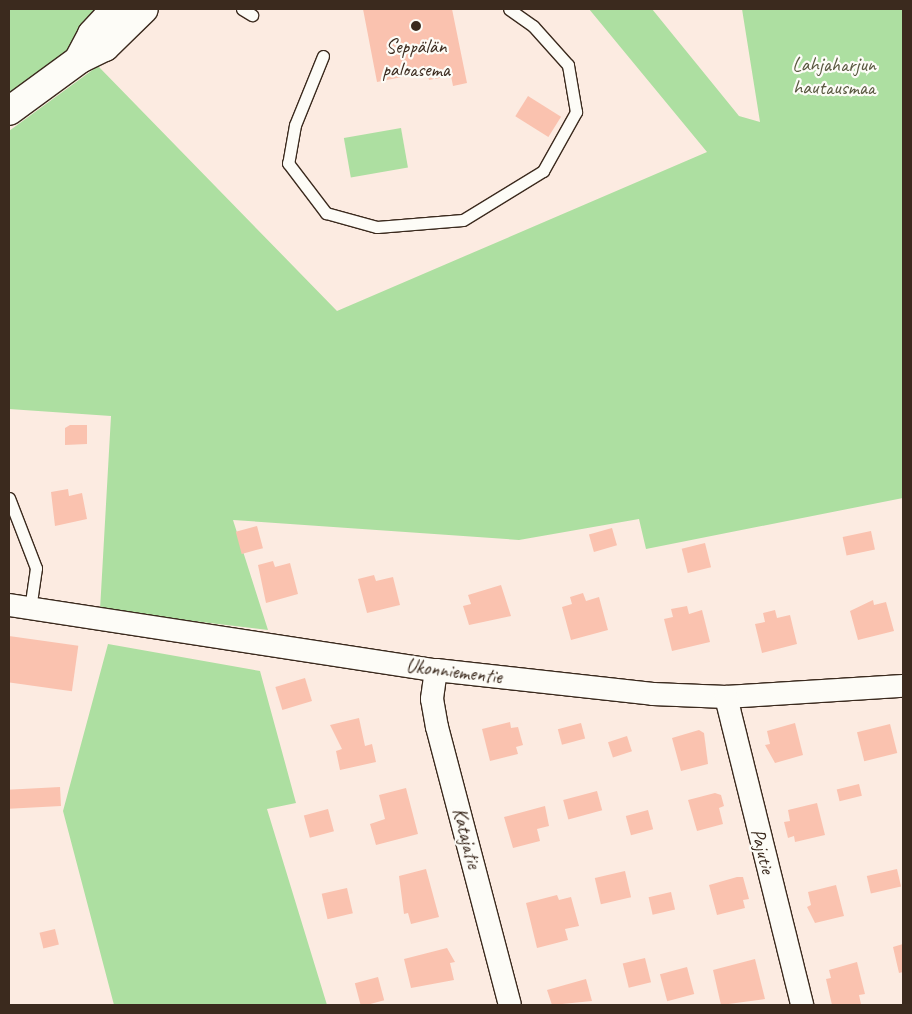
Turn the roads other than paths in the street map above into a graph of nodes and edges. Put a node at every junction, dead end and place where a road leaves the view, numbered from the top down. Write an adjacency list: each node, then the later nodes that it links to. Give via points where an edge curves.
1 (115, 9): 5 (main road, via 92,34)
2 (144, 9): 5 (main road, via 105,47)
3 (509, 9): 4 (lane, via 533,26 568,65 576,112 543,171 463,220 377,227 326,213 288,163 295,125)
4 (322, 56)
5 (80, 58): 6 (main road)
6 (9, 111)
7 (9, 498): 8 (lane, via 36,568)
8 (19, 607): 9 (street, Ukonniementie)
9 (436, 670): 11 (street, Ukonniementie, via 600,689); 12 (street, Katajatie, via 432,700 437,727)
10 (903, 686): 11 (street, Ukonniementie)
11 (726, 697): 13 (street, Pajutie)
12 (510, 1005)
13 (802, 1005)

